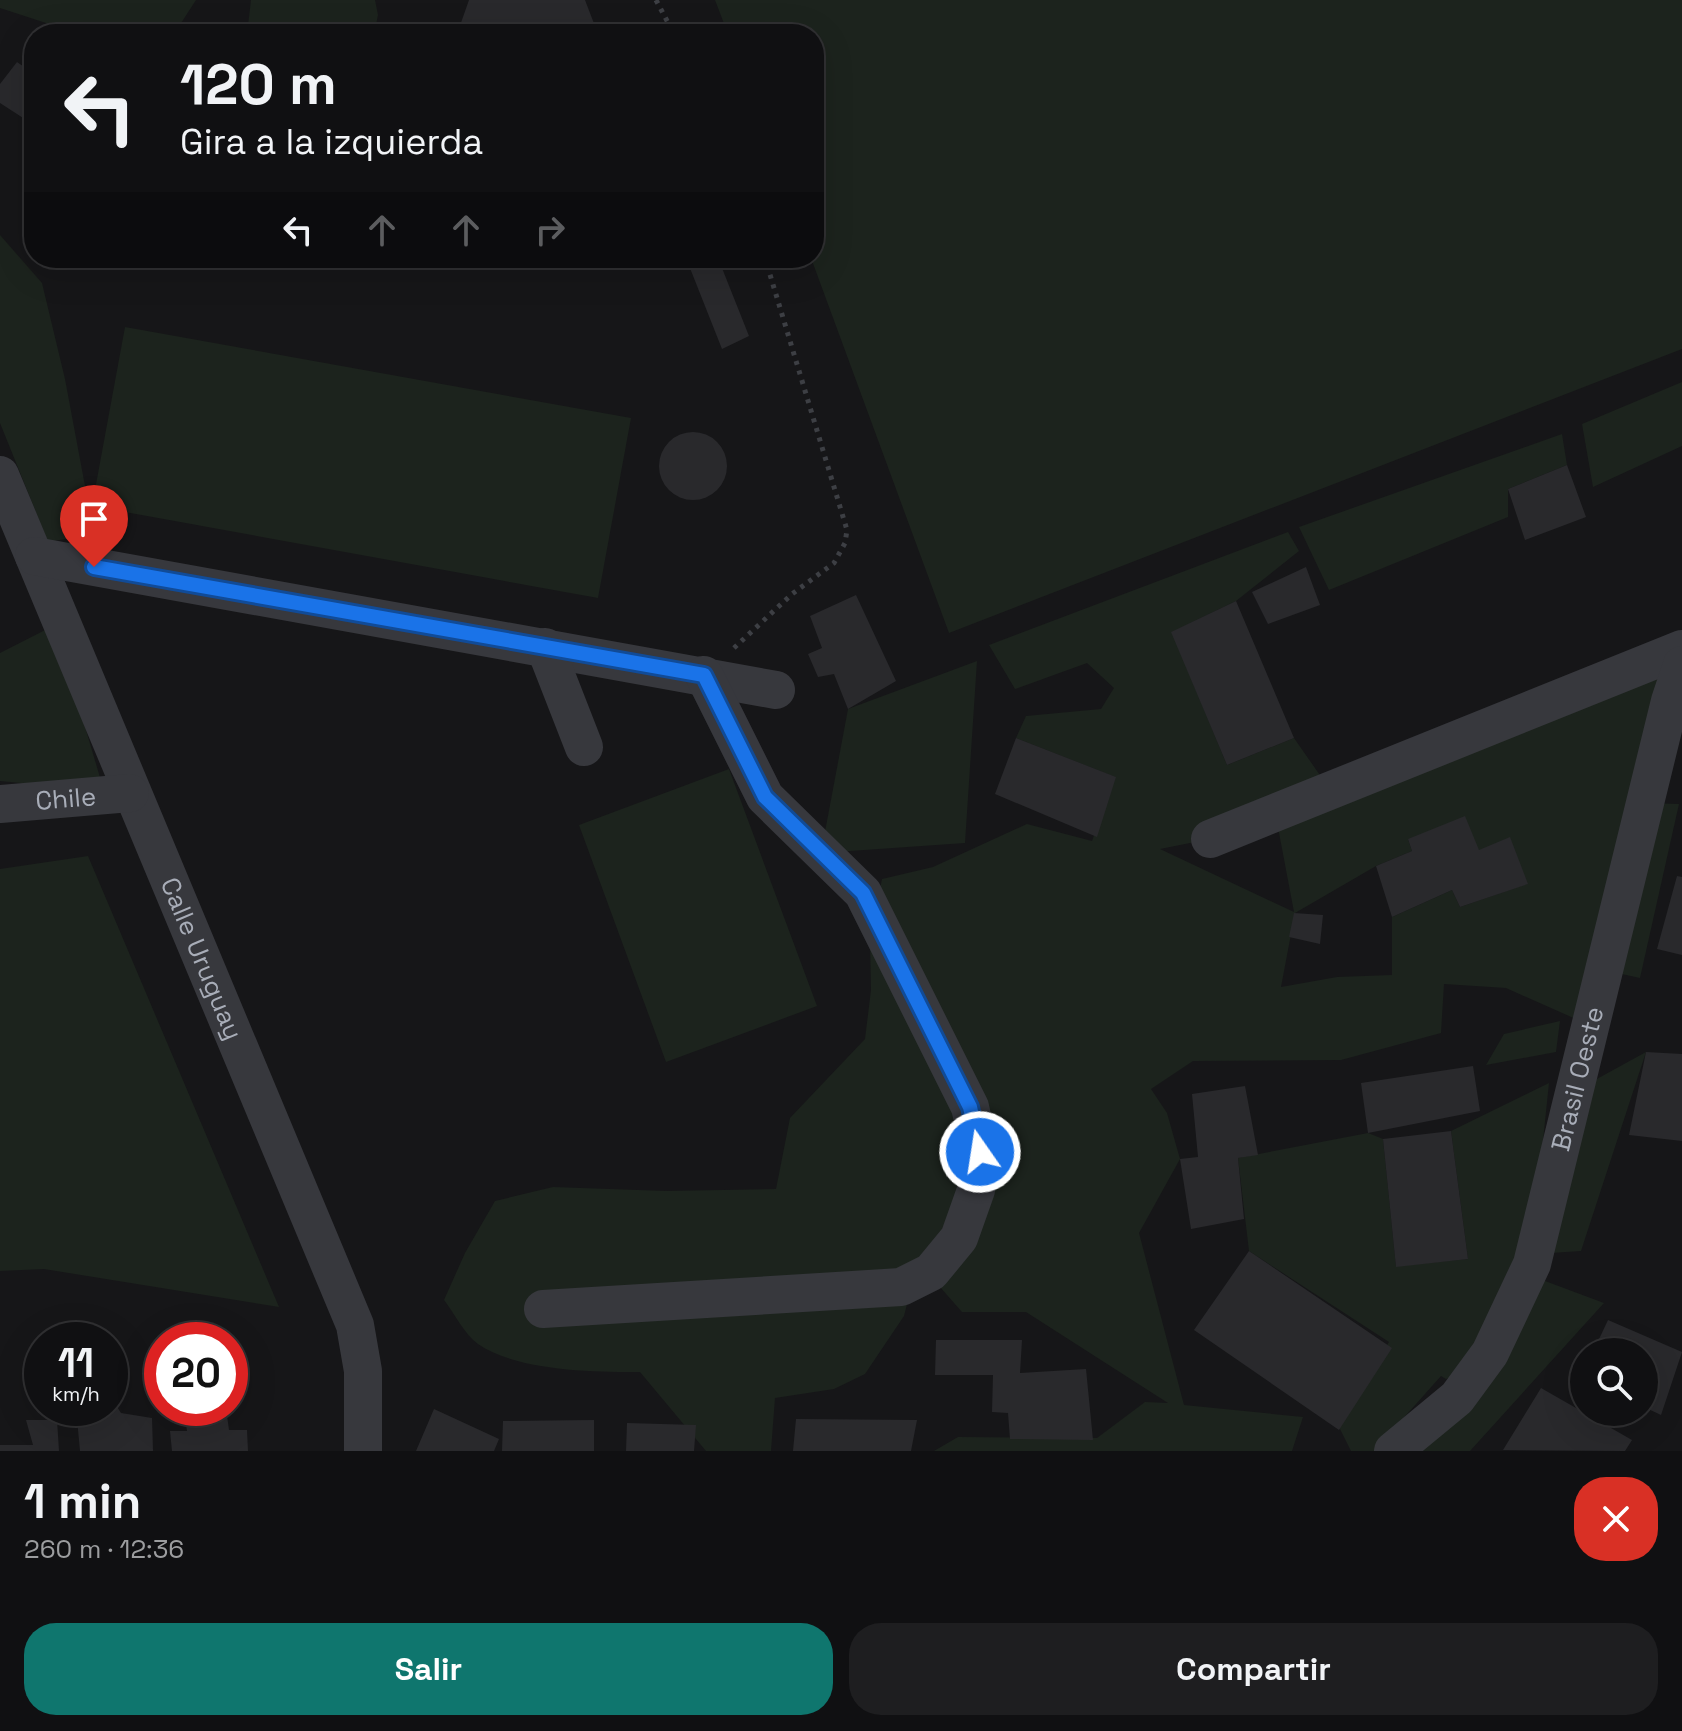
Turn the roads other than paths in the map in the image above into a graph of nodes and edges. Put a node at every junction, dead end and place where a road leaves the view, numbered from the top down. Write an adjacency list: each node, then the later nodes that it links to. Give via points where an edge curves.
1 (0, 475): 2 (street, Calle Uruguay)
2 (34, 556): 3 (street); 9 (street, Calle Uruguay)
3 (545, 647): 6 (street); 8 (street)
4 (1682, 649): 11 (street)
5 (1682, 665): 14 (street, Brasil Oeste, via 1532,1264 1490,1353 1457,1398)
6 (704, 675): 7 (street); 12 (street, via 765,797 863,893 970,1107 980,1152 976,1190 959,1238 931,1272 901,1287)
7 (776, 690)
8 (584, 747)
9 (130, 793): 10 (street, Chile); 13 (street, Calle Uruguay, via 355,1325 363,1371)
10 (0, 804)
11 (1210, 839)
12 (543, 1309)
13 (363, 1451)
14 (1393, 1451)

